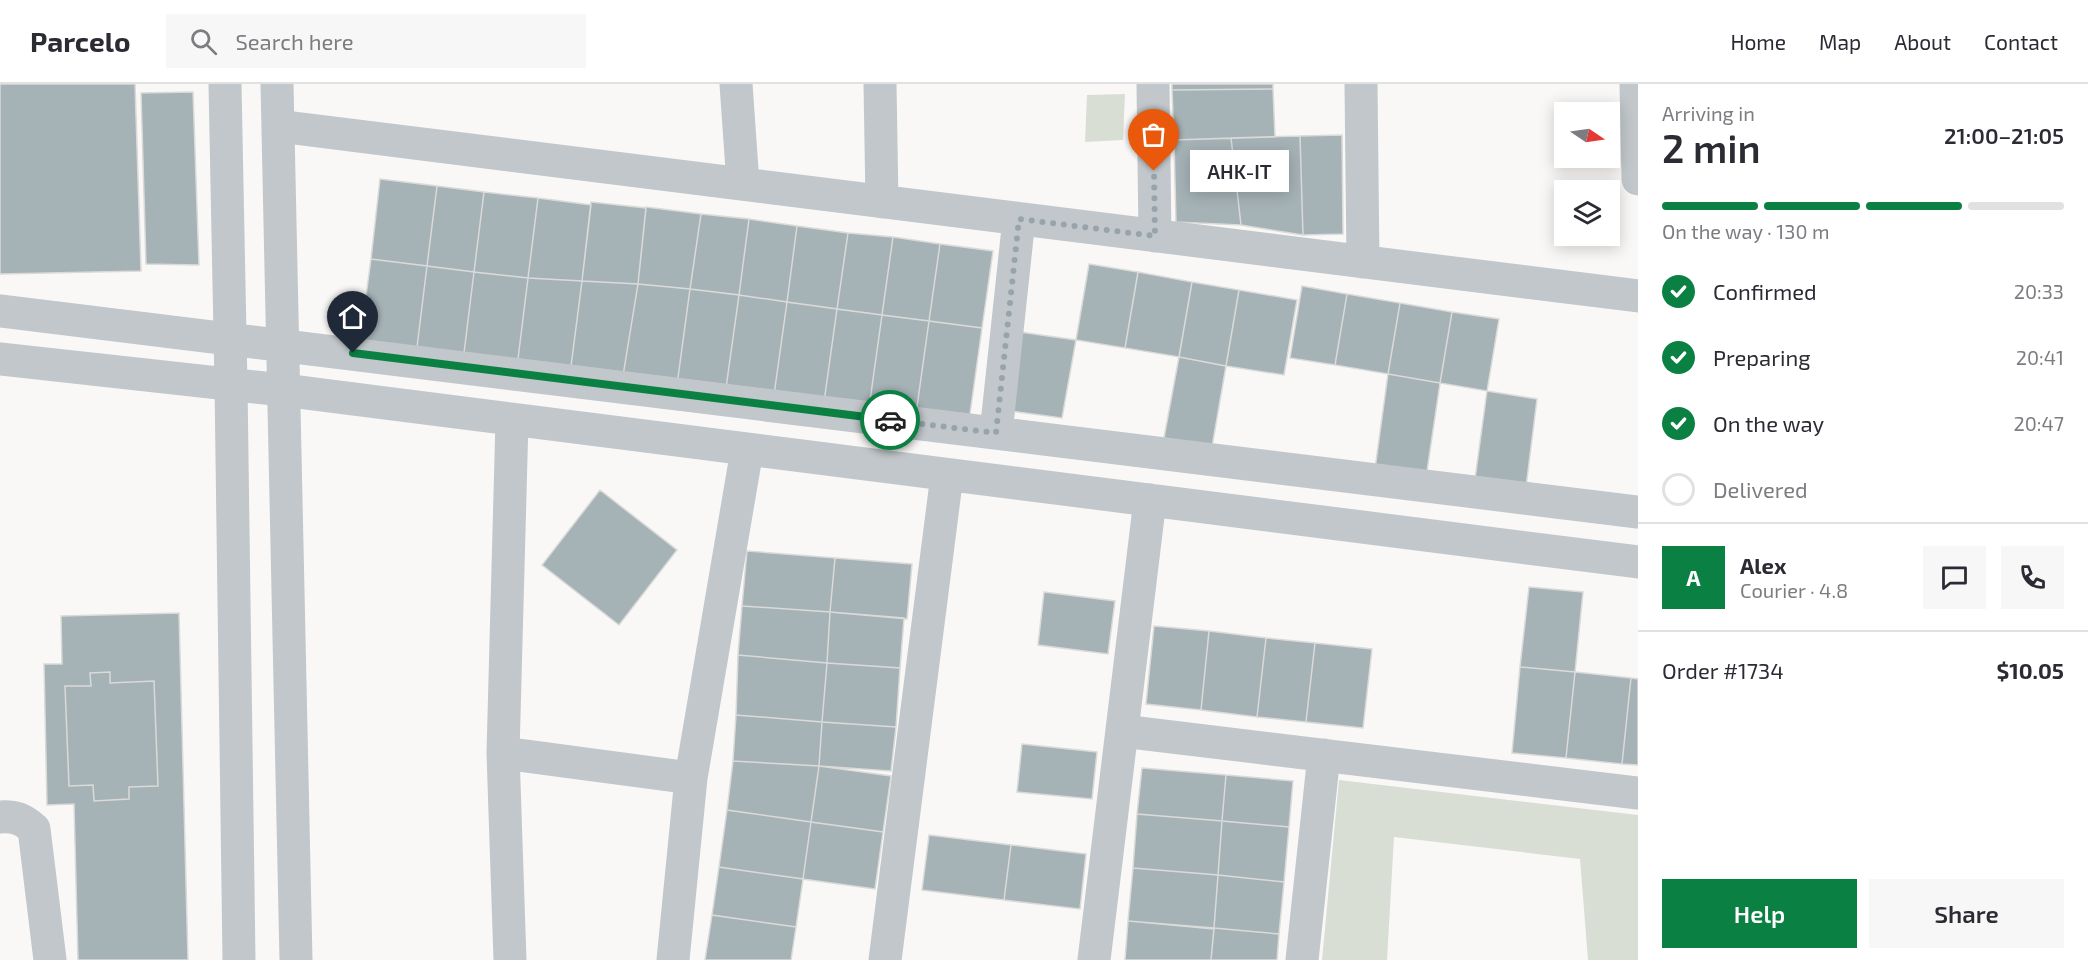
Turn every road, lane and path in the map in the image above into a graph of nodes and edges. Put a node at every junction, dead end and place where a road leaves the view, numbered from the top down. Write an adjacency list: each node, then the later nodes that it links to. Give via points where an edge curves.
1 (225, 84): 17 (street)
2 (277, 84): 8 (street)
3 (735, 84): 10 (street)
4 (880, 84): 11 (street)
5 (1153, 84): 13 (street)
6 (1361, 84): 14 (street)
7 (1636, 84): 9 (street)
8 (278, 126): 10 (street); 18 (street)
9 (1638, 179)
10 (743, 184): 11 (street)
11 (882, 202): 12 (street)
12 (1019, 219): 13 (street); 23 (street)
13 (1155, 236): 14 (street)
14 (1363, 262): 15 (street)
15 (1638, 296)
16 (0, 311): 17 (street)
17 (230, 339): 18 (street); 20 (street)
18 (282, 344): 21 (street); 23 (street)
19 (0, 359): 20 (street)
20 (231, 385): 21 (street); 38 (street)
21 (283, 390): 22 (street); 39 (street)
22 (512, 420): 24 (street); 32 (street)
23 (996, 433): 26 (street)
24 (747, 450): 25 (street); 34 (street)
25 (947, 475): 27 (street); 42 (street)
26 (1342, 476): 28 (street); 29 (street)
27 (1150, 500): 29 (street); 31 (street)
28 (1638, 512)
29 (1336, 524): 30 (street)
30 (1638, 562)
31 (1122, 731): 33 (street); 43 (street)
32 (503, 753): 34 (street); 40 (street)
33 (1324, 755): 35 (street); 44 (street)
34 (691, 778): 41 (street)
35 (1638, 793)
36 (0, 817): 37 (street, via 24,820 34,829)
37 (50, 960)
38 (240, 960)
39 (296, 960)
40 (510, 960)
41 (673, 960)
42 (885, 960)
43 (1094, 960)
44 (1302, 960)

